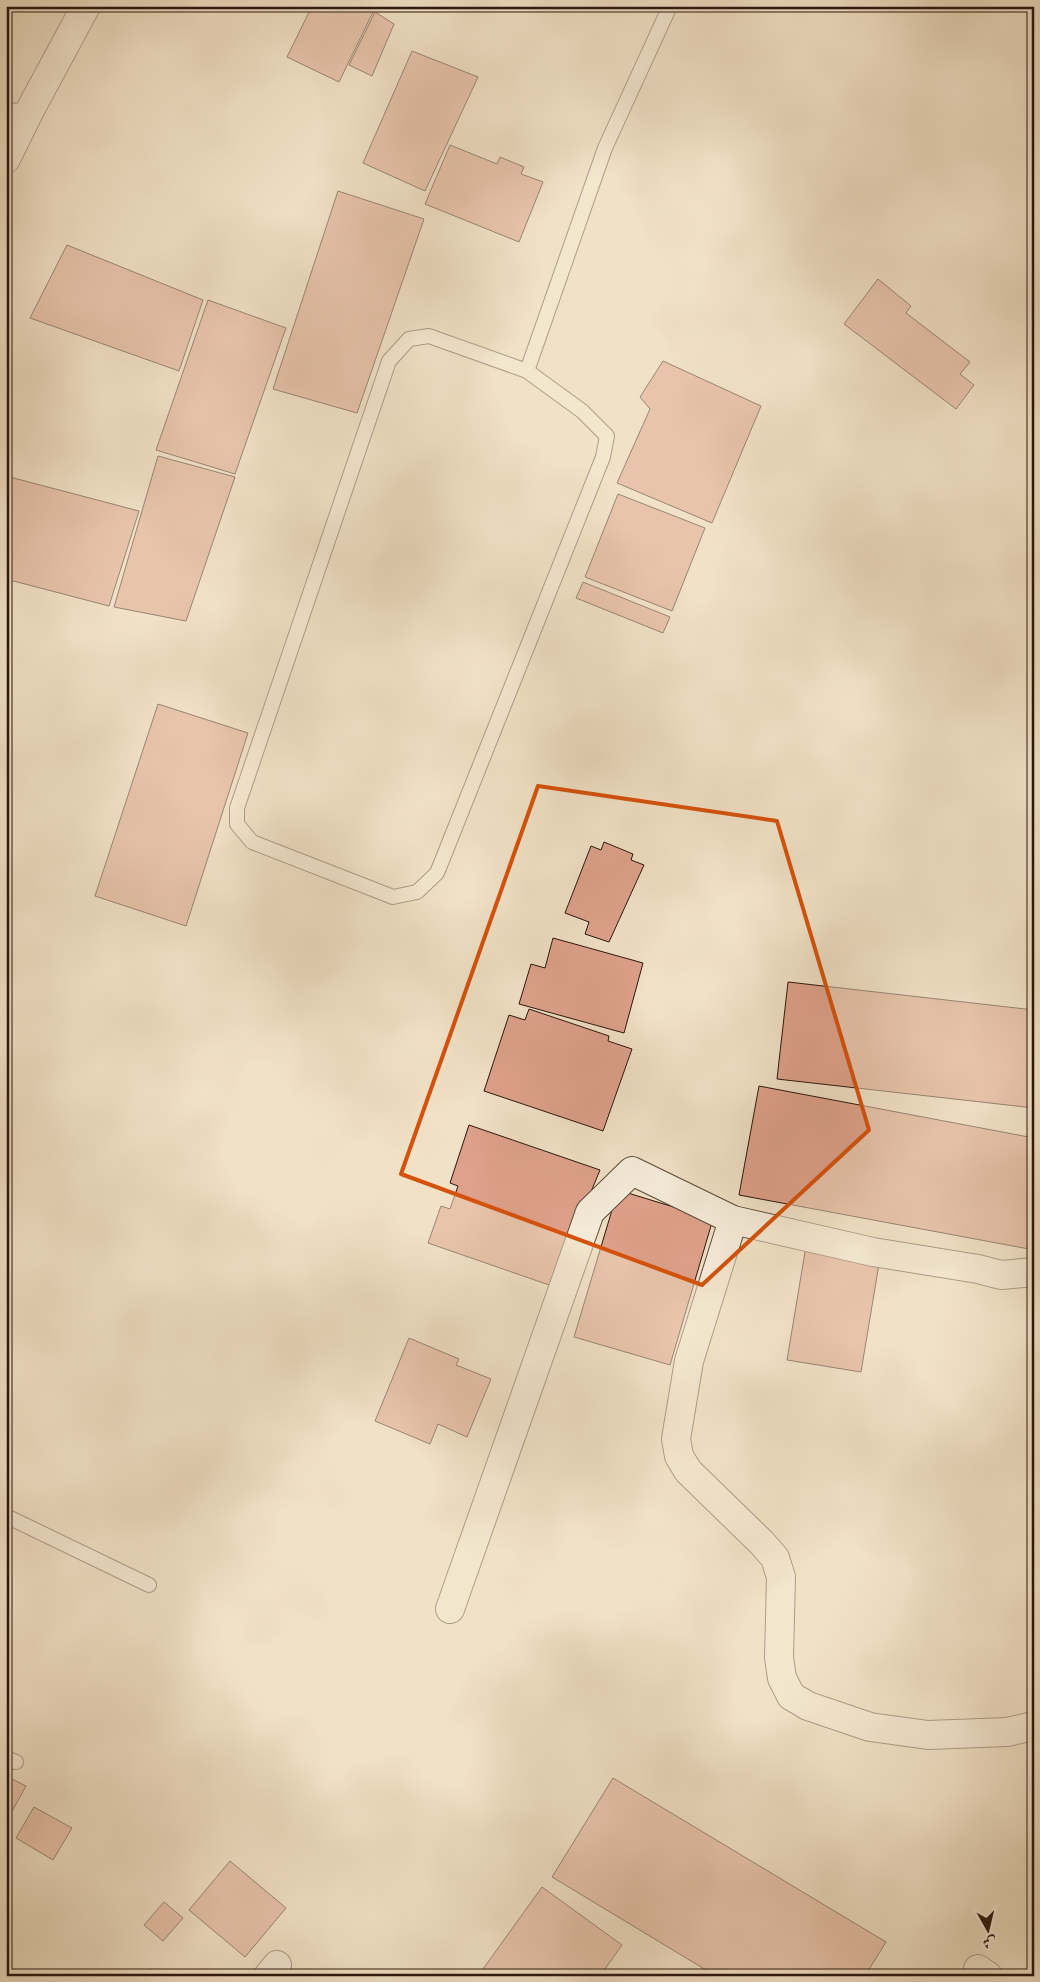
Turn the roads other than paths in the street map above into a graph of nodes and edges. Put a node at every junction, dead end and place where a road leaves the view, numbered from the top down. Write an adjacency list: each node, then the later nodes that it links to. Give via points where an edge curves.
1 (86, 6): 3 (street)
2 (670, 6): 5 (lane, via 606,148)
3 (18, 110): 4 (street)
4 (6, 159)
5 (527, 371): 5 (lane, via 429,336 409,339 389,361 237,808 237,824 252,842 393,896 417,892 437,873 603,457 607,436 582,411)
6 (733, 1220): 7 (street, via 873,1252 978,1268 1000,1275); 10 (street, via 632,1172 590,1212); 11 (street, via 689,1361 676,1439 679,1456 688,1471 775,1558 781,1577 779,1658 782,1678 791,1696 808,1706 870,1728 928,1735 1007,1732)
7 (1034, 1272)
8 (6, 1516): 9 (lane)
9 (149, 1585)
10 (450, 1609)
11 (1034, 1726)

